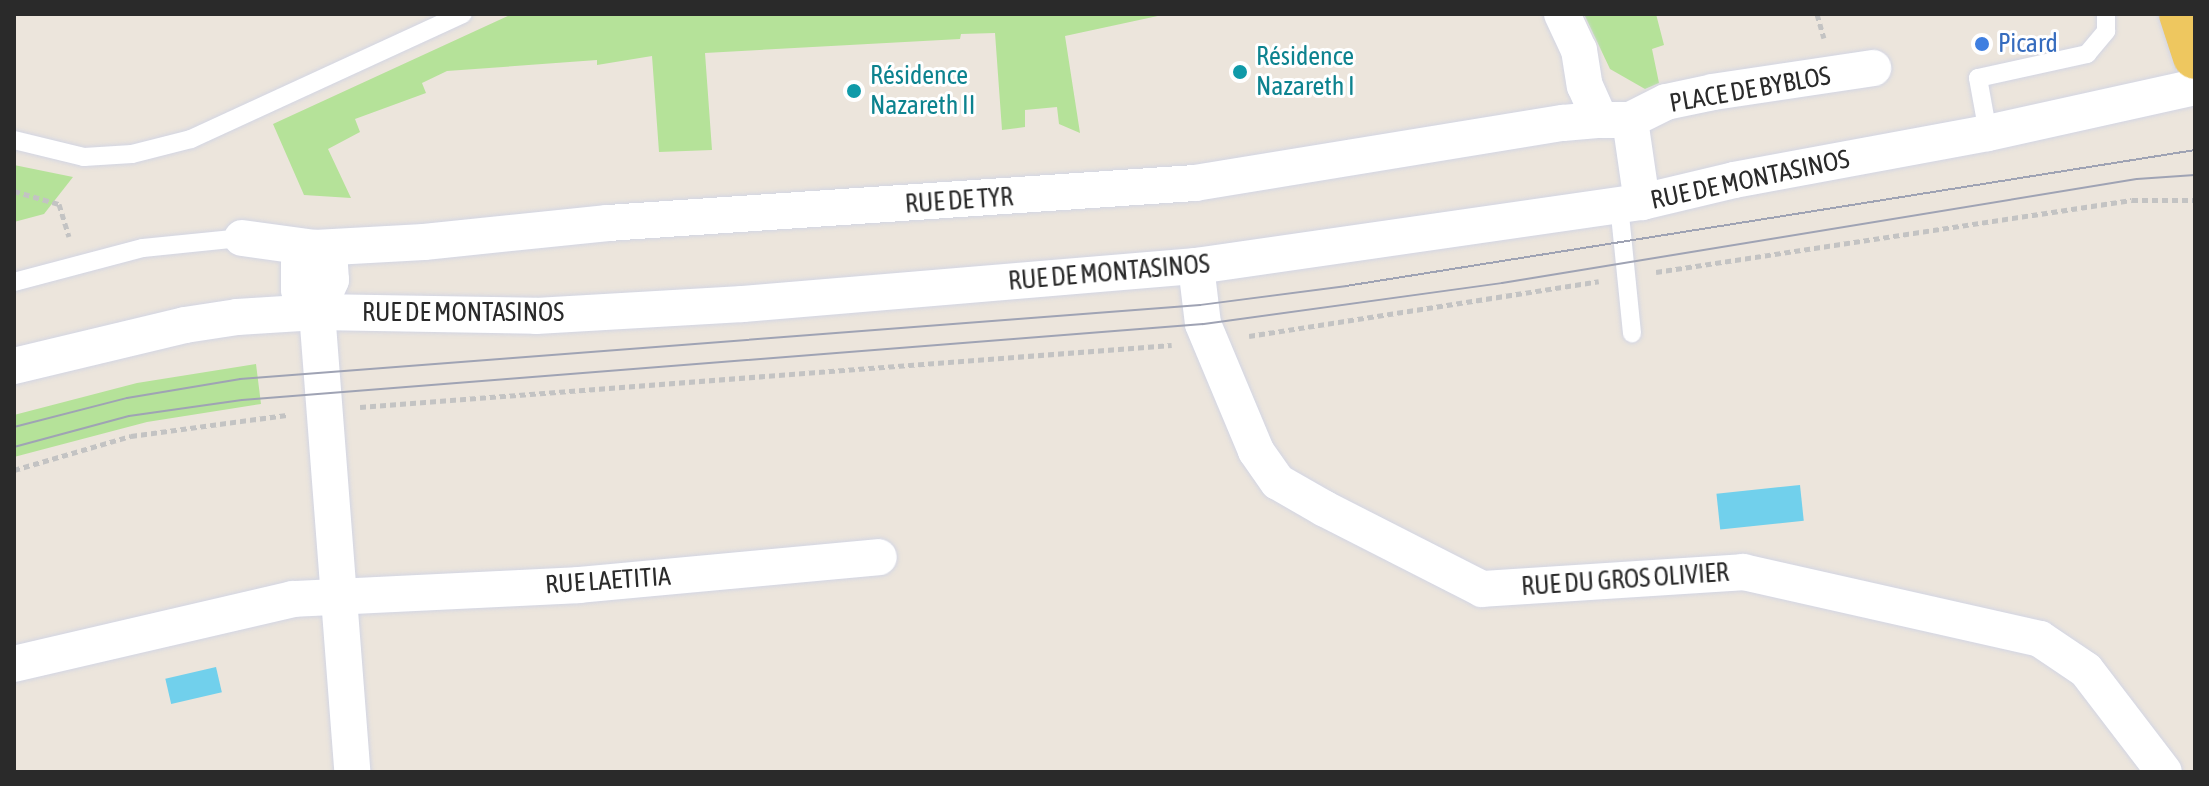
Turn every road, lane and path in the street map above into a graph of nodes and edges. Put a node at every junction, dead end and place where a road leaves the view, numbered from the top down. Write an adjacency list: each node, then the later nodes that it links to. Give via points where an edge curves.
1 (463, 14): 10 (lane, via 191,139 132,154 84,157)
2 (1562, 14): 8 (street, via 1579,50 1585,86)
3 (2106, 14): 9 (lane, via 2106,31 2087,54 1978,78)
4 (2181, 14): 5 (main road)
5 (2195, 57)
6 (1873, 68): 8 (street, PLACE DE BYBLOS, via 1666,102)
7 (2195, 87): 9 (street, RUE DE MONTASINOS)
8 (1615, 120): 13 (street); 15 (street, RUE DE TYR, via 1563,123 1195,183)
9 (1988, 133): 13 (street, RUE DE MONTASINOS)
10 (14, 140)
11 (14, 191): 16 (path, via 59,204)
12 (2195, 200): 18 (path, via 2132,200)
13 (1631, 204): 17 (street, RUE DE MONTASINOS); 18 (lane)
14 (242, 238): 15 (street, RUE DE TYR); 16 (lane, via 143,248)
15 (315, 248): 20 (street, via 330,266 331,280)
16 (76, 265): 19 (lane)
17 (1196, 266): 20 (street, RUE DE MONTASINOS, via 552,315); 22 (street, RUE DU GROS OLIVIER)
18 (1628, 277): 21 (lane); 22 (path)
19 (14, 282)
20 (317, 312): 23 (street, RUE DE MONTASINOS, via 185,325); 28 (street)
21 (1632, 333)
22 (1209, 342): 24 (path); 31 (street, RUE DU GROS OLIVIER, via 1256,451 1278,482 1482,589 1743,572 2040,639 2086,670)
23 (14, 366)
24 (384, 405)
25 (274, 416): 26 (path, via 131,436)
26 (14, 470)
27 (879, 557): 28 (street, RUE LAETITIA, via 579,585)
28 (337, 596): 29 (street, RUE LAETITIA, via 293,599); 30 (street)
29 (14, 664)
30 (352, 772)
31 (2164, 772)

